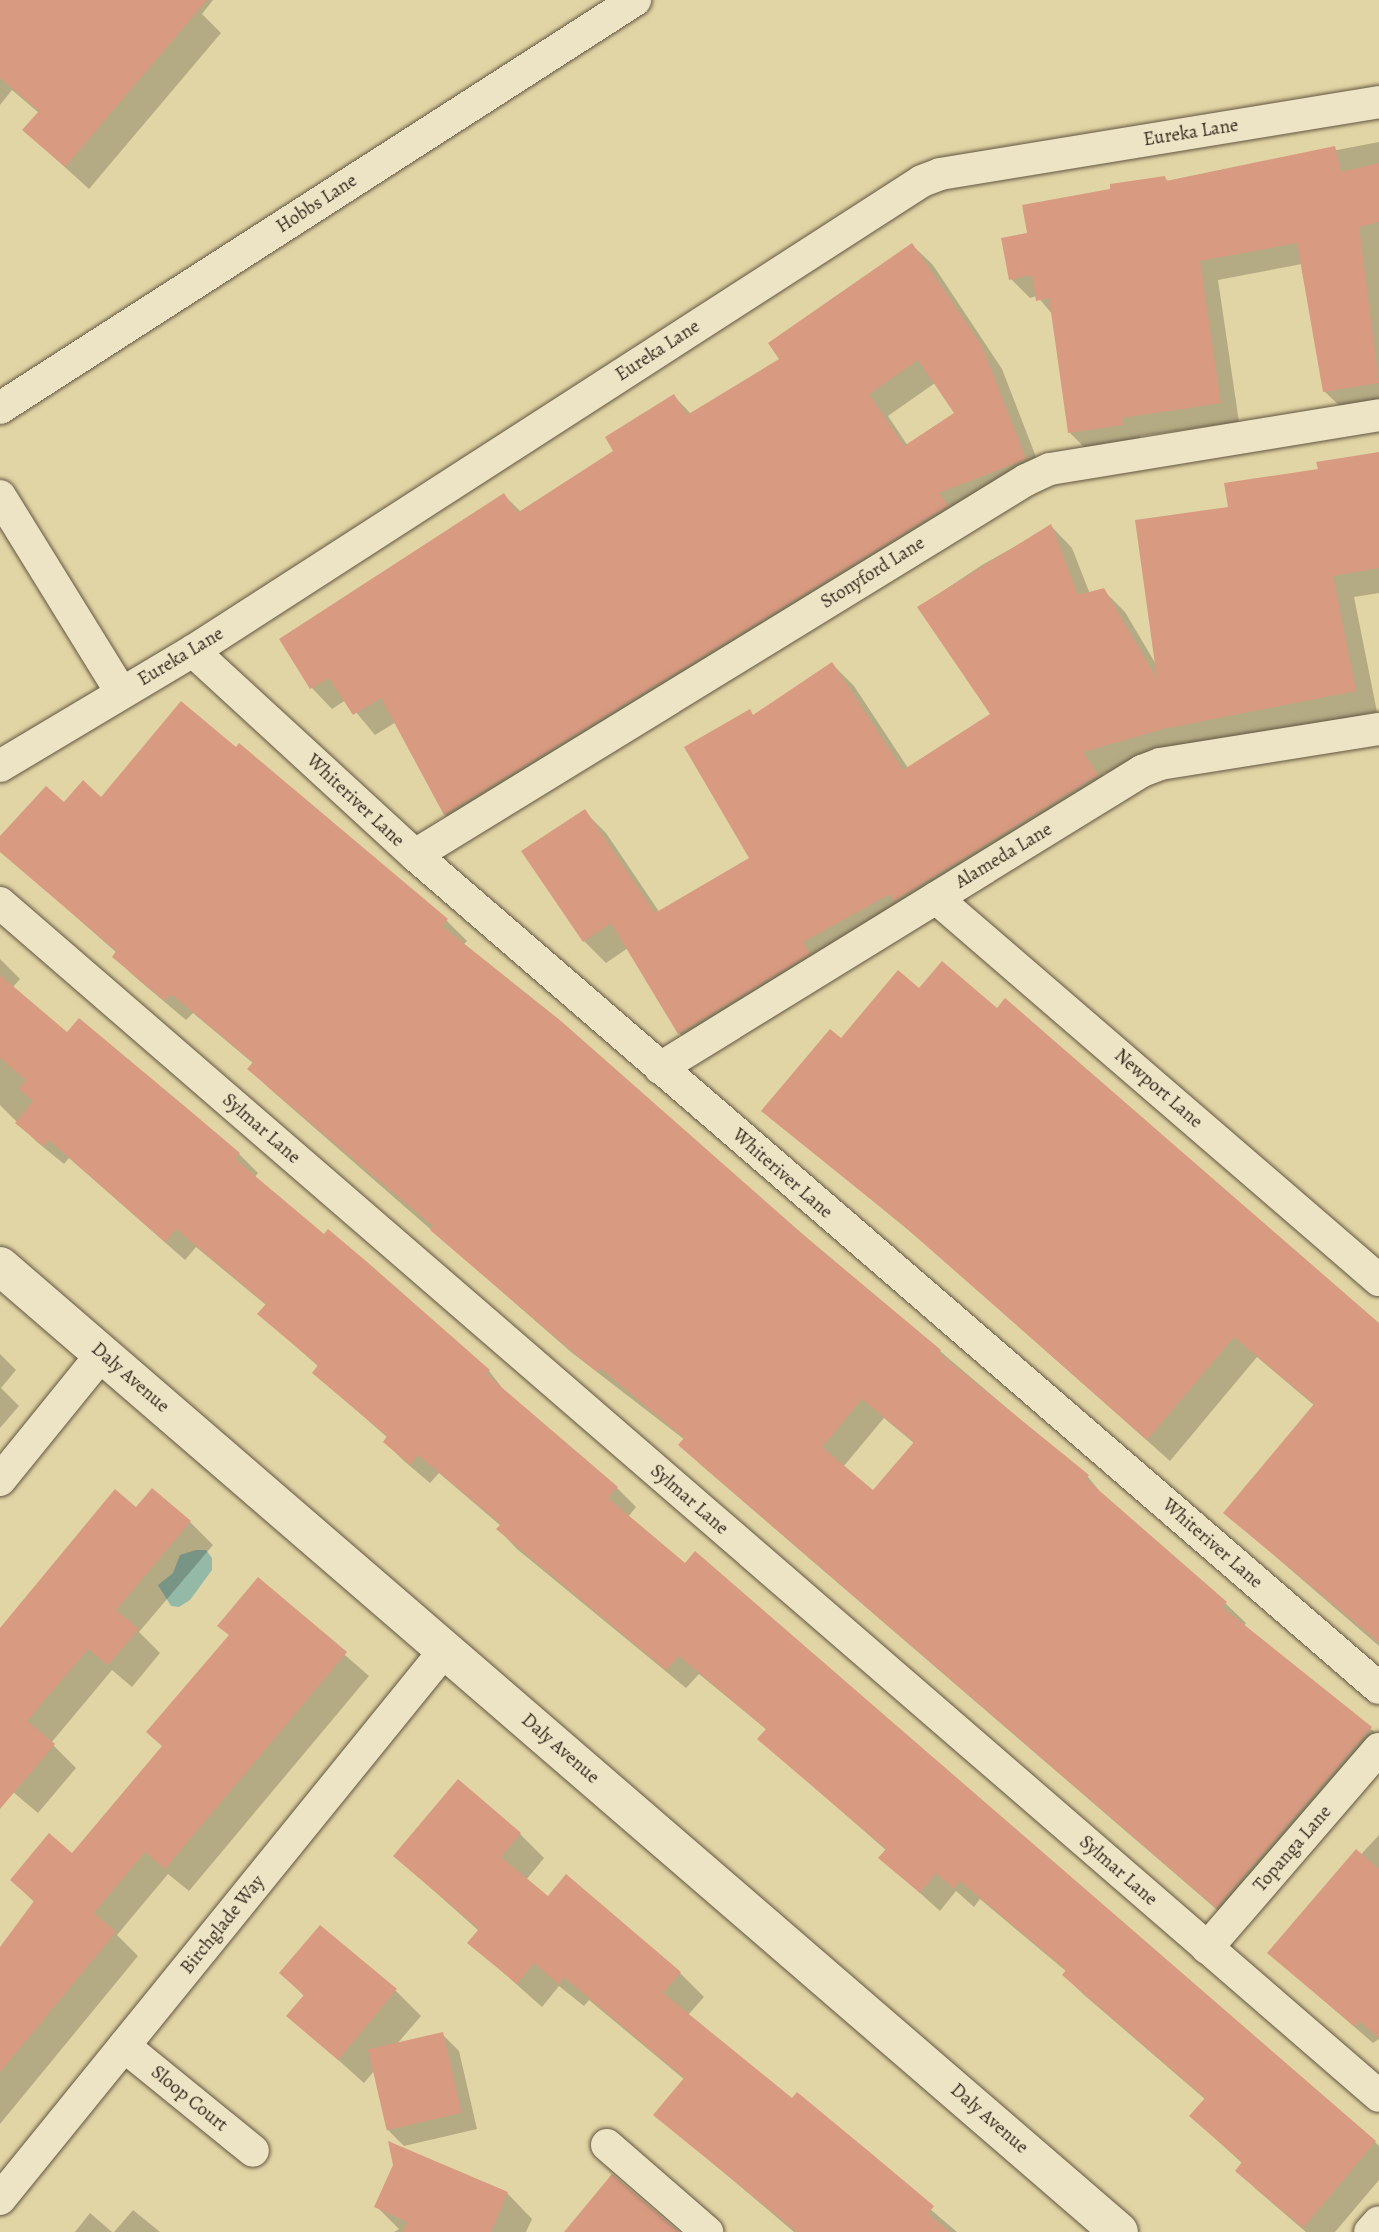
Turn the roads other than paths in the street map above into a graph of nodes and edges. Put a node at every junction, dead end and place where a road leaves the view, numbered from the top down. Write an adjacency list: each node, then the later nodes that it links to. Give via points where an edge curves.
1 (635, 0): 3 (street, Hobbs Lane)
2 (1379, 102): 6 (street, Eureka Lane, via 940,174 922,181)
3 (0, 408)
4 (1379, 415): 10 (street, Stonyford Lane, via 1050,469)
5 (0, 496): 7 (street)
6 (193, 651): 7 (street, Eureka Lane); 10 (street, Whiteriver Lane)
7 (121, 692): 9 (street, Eureka Lane)
8 (1379, 729): 11 (street, Alameda Lane, via 1160,764)
9 (0, 766)
10 (415, 855): 13 (street, Whiteriver Lane)
11 (936, 898): 13 (street, Alameda Lane); 15 (street, Newport Lane)
12 (0, 903): 21 (street, Sylmar Lane)
13 (660, 1068): 19 (street, Whiteriver Lane)
14 (0, 1266): 16 (street, Daly Avenue)
15 (1379, 1280)
16 (102, 1354): 17 (street); 18 (street, Daly Avenue)
17 (0, 1480)
18 (445, 1650): 22 (street, Birchglade Way); 29 (street, Daly Avenue)
19 (1379, 1688)
20 (1379, 1749): 21 (street, Topanga Lane)
21 (1207, 1948): 23 (street, Sylmar Lane)
22 (124, 2046): 25 (street, Sloop Court); 26 (street, Birchglade Way)
23 (1379, 2096)
24 (607, 2144): 28 (street)
25 (253, 2151)
26 (0, 2200)
27 (1379, 2222): 30 (street)
28 (707, 2232)
29 (1119, 2232)
30 (1370, 2232)

